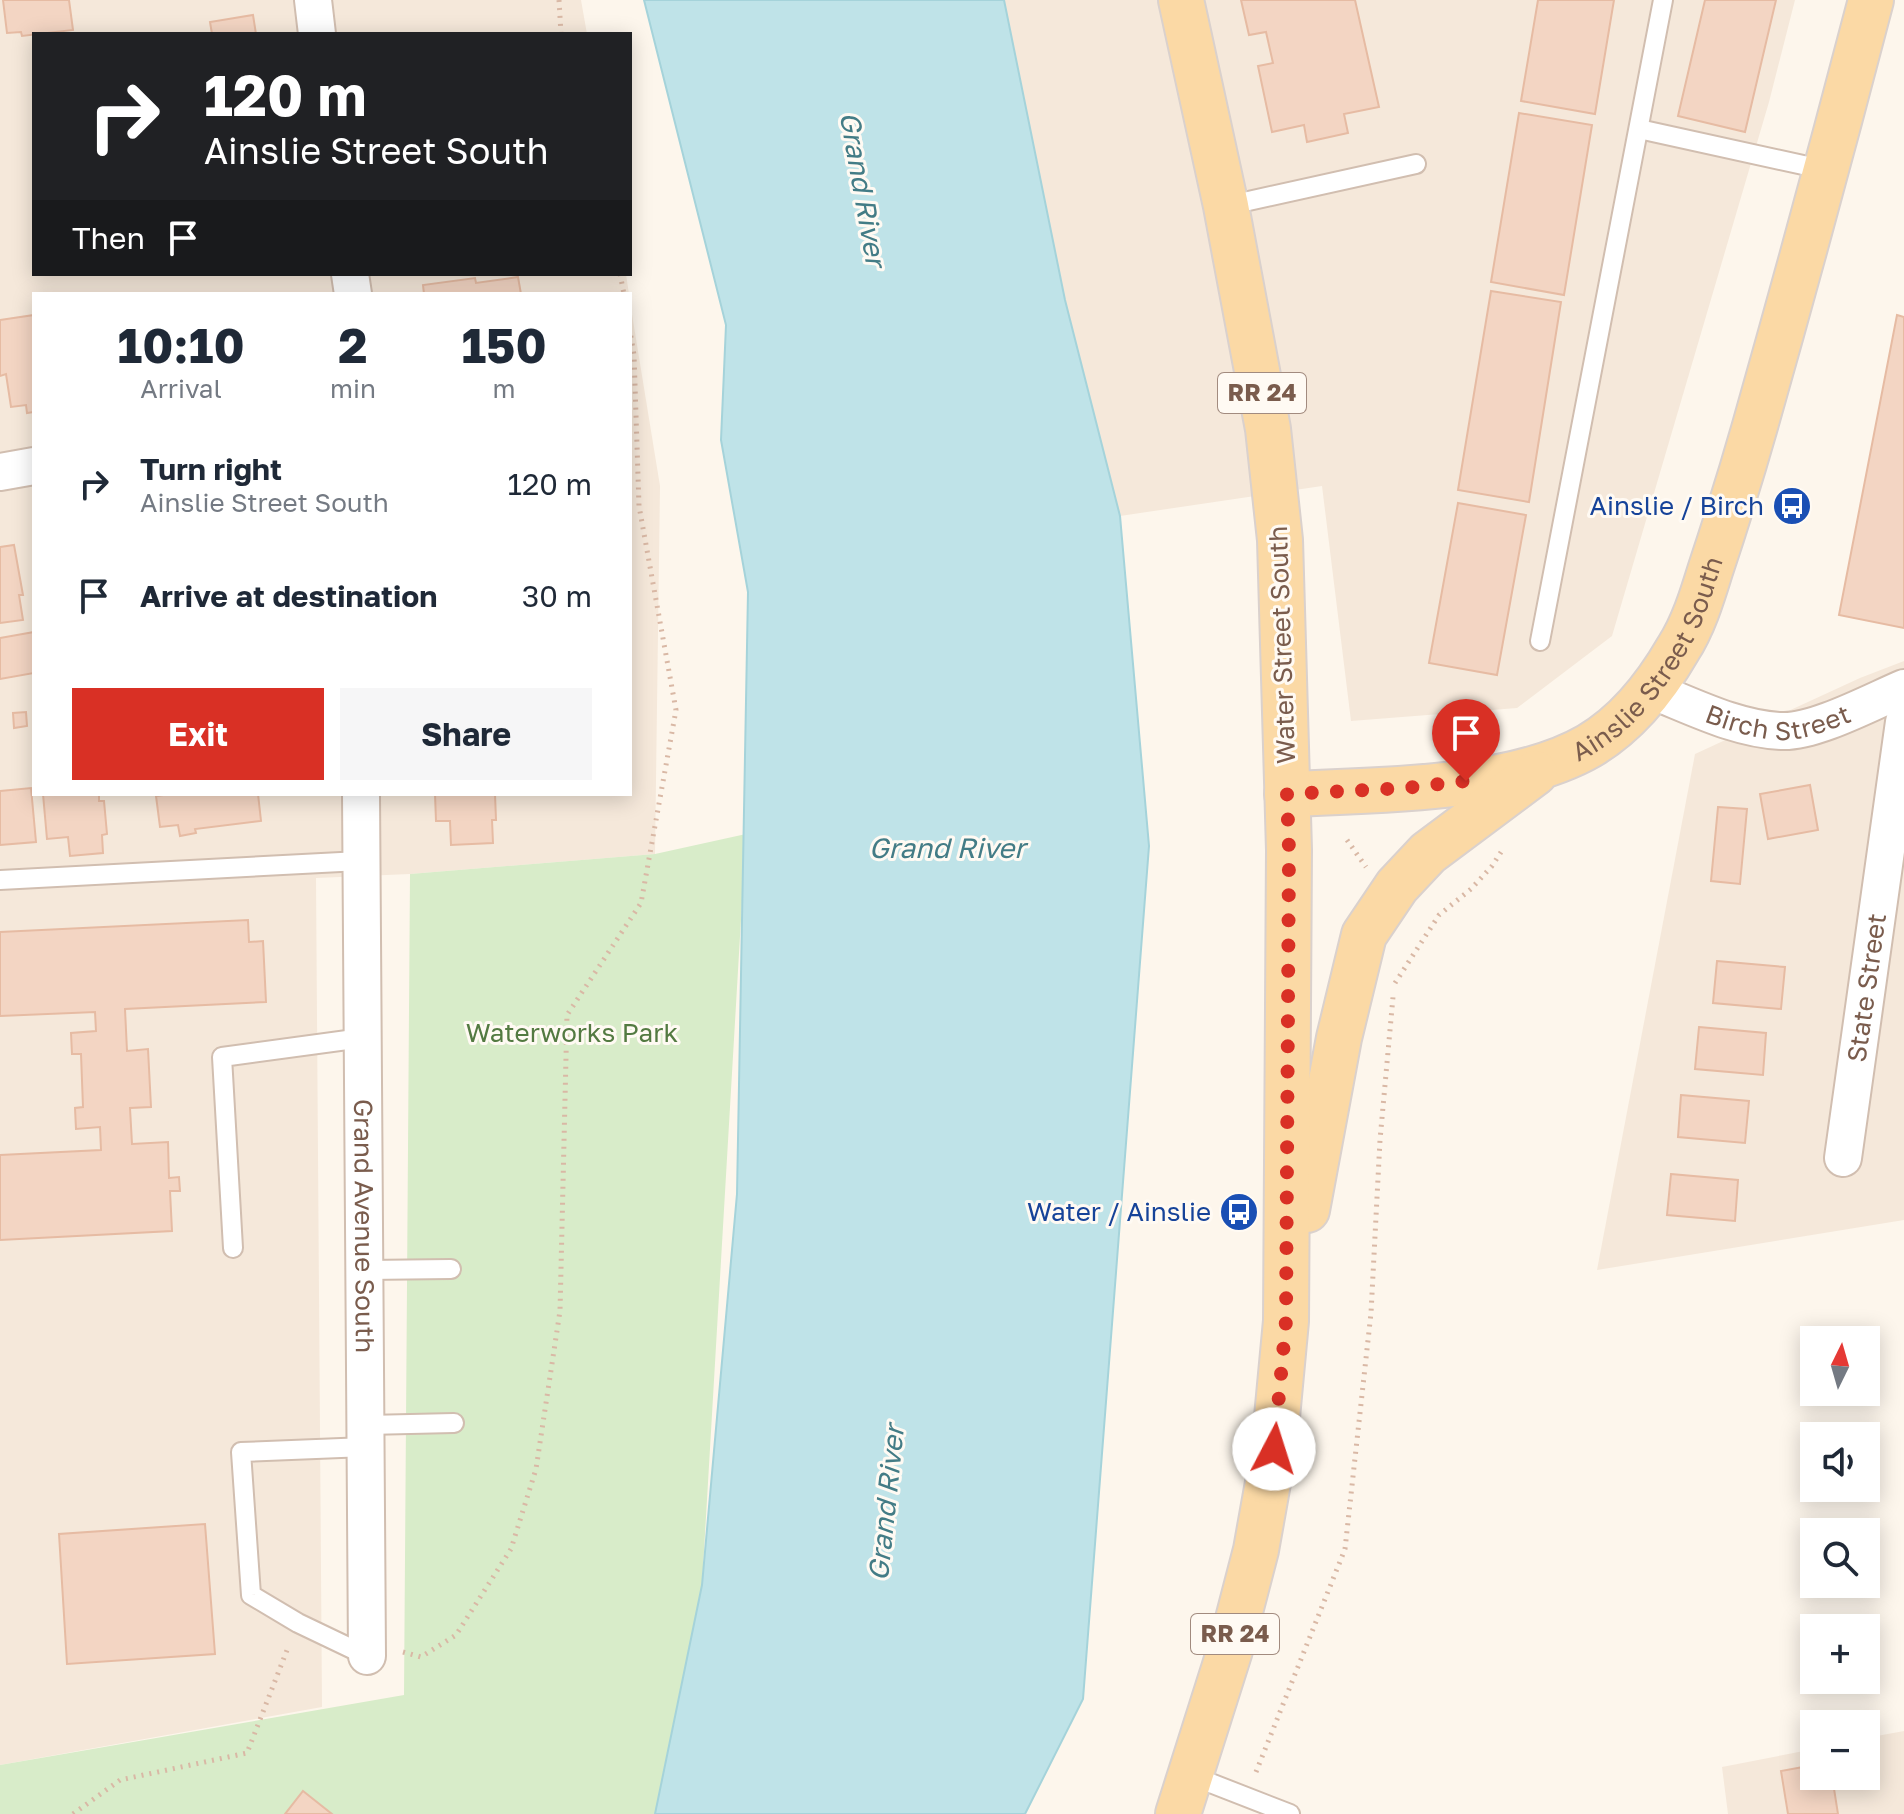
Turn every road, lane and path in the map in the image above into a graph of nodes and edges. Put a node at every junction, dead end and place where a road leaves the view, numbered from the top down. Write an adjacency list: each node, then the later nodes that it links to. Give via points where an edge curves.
1 (313, 0): 6 (street)
2 (559, 0): 7 (path)
3 (1181, 0): 11 (main road, Water Street South / RR 24)
4 (1663, 0): 8 (lane)
5 (1871, 0): 10 (main road, Ainslie Street South)
6 (317, 32)
7 (561, 32)
8 (1639, 129): 10 (lane); 15 (lane)
9 (1416, 164): 11 (lane)
10 (1826, 170): 17 (main road, Ainslie Street South, via 1730,512 1680,647)
11 (1226, 206): 20 (main road, Water Street South / RR 24, via 1268,429 1280,540)
12 (632, 343): 36 (path, via 639,506 676,710 641,903 567,1015 560,1311 536,1469 511,1549 456,1635 421,1657)
13 (32, 466): 14 (street)
14 (0, 472)
15 (1540, 641)
16 (1904, 688): 17 (street, Birch Street, via 1839,716 1783,732 1720,718)
17 (1651, 690): 19 (main road, Ainslie Street South, via 1623,723)
18 (1904, 722): 28 (street, State Street)
19 (1543, 766): 20 (main road, Ainslie Street South, via 1405,788); 32 (main road, via 1428,853 1397,886 1364,935 1339,1038)
20 (1287, 794): 32 (main road, Water Street South / RR 24)
21 (361, 796): 23 (street, Grand Avenue South)
22 (1347, 840): 24 (path)
23 (360, 861): 25 (lane); 27 (street, Grand Avenue South)
24 (1369, 870)
25 (0, 880)
26 (1471, 889): 38 (path, via 1439,915 1394,984 1371,1313 1345,1549)
27 (362, 1038): 29 (lane, via 222,1057); 31 (street, Grand Avenue South)
28 (1843, 1158)
29 (233, 1248)
30 (451, 1269): 31 (lane)
31 (366, 1270): 34 (street, Grand Avenue South)
32 (1286, 1321): 37 (main road, Water Street South / RR 24, via 1274,1449 1256,1550)
33 (454, 1423): 34 (lane)
34 (366, 1436): 35 (lane, via 241,1452 251,1595); 36 (street, Grand Avenue South)
35 (298, 1623): 36 (lane); 39 (path, via 247,1753 120,1780)
36 (367, 1648)
37 (1184, 1794): 38 (lane)
38 (1246, 1797): 40 (lane)
39 (73, 1814)
40 (1290, 1814)

